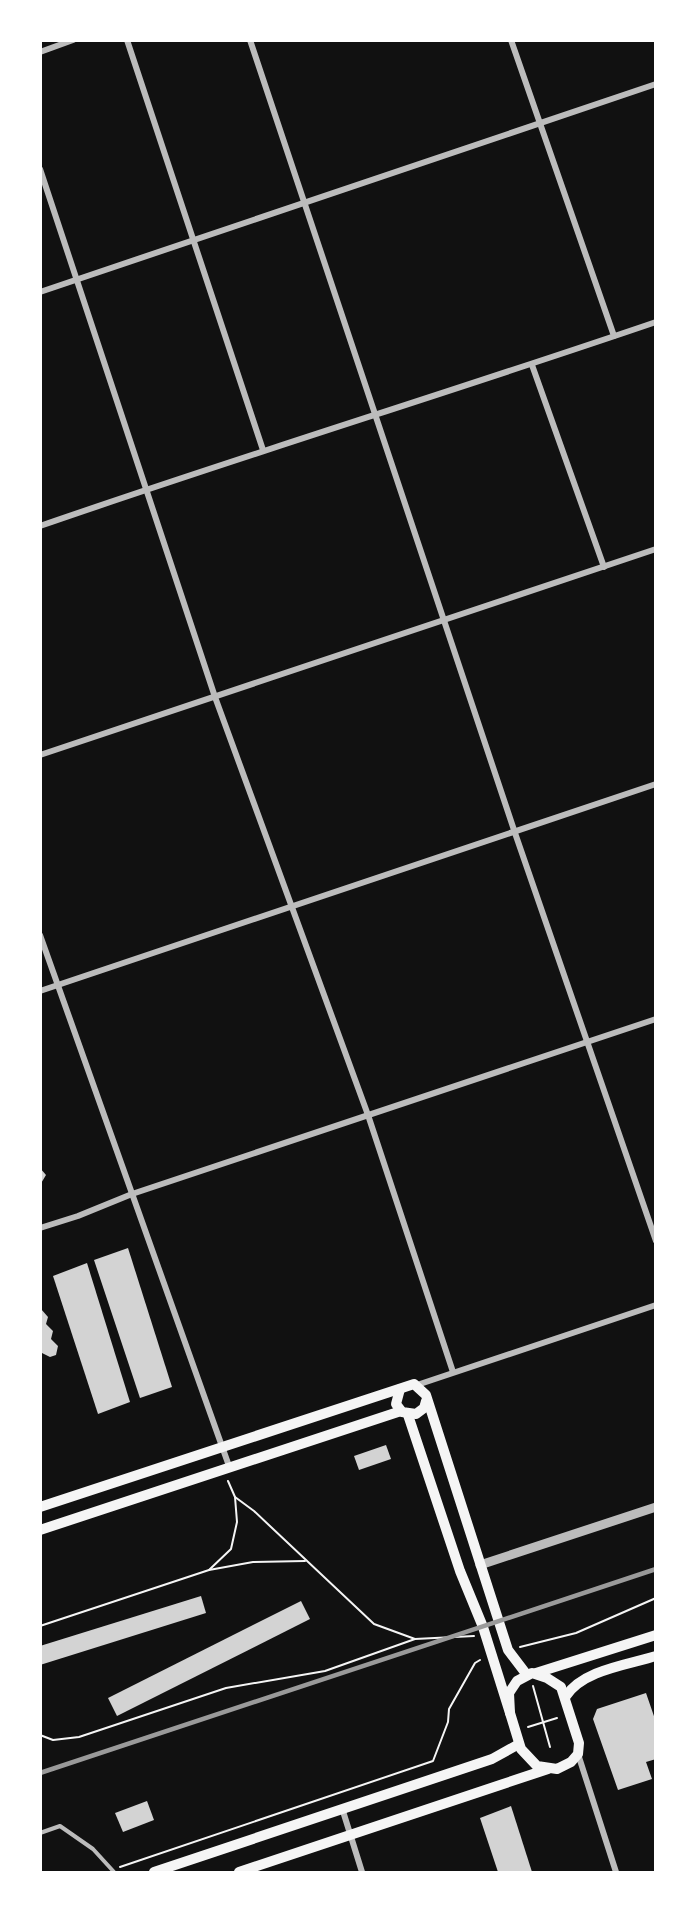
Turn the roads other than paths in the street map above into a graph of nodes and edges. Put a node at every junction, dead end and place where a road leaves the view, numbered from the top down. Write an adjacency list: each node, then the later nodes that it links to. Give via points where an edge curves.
1 (73, 40): 5 (street)
2 (127, 40): 10 (street)
3 (250, 40): 9 (street)
4 (511, 40): 7 (street)
5 (40, 52)
6 (656, 84): 7 (street)
7 (542, 123): 9 (street); 14 (street)
8 (40, 169): 11 (street)
9 (304, 203): 10 (street); 16 (street)
10 (193, 240): 11 (street); 17 (street)
11 (77, 280): 12 (street); 18 (street)
12 (40, 292)
13 (656, 322): 14 (street)
14 (614, 336): 15 (street)
15 (532, 365): 16 (street); 21 (street)
16 (376, 413): 17 (street); 22 (street)
17 (263, 450): 18 (street)
18 (146, 489): 19 (street); 23 (street)
19 (40, 526)
20 (656, 549): 21 (street)
21 (604, 567): 22 (street)
22 (445, 620): 23 (street); 26 (street)
23 (215, 697): 24 (street); 27 (street)
24 (40, 755)
25 (656, 784): 26 (street)
26 (515, 833): 27 (street); 32 (street)
27 (290, 908): 29 (street); 33 (street)
28 (40, 934): 29 (street)
29 (58, 986): 30 (street); 34 (street)
30 (40, 992)
31 (656, 1019): 32 (street)
32 (588, 1042): 33 (street); 36 (street)
33 (368, 1115): 34 (street); 38 (street)
34 (132, 1194): 35 (street); 43 (street)
35 (40, 1228)
36 (656, 1241)
37 (656, 1305): 38 (street)
38 (453, 1372): 39 (street)
39 (417, 1386): 40 (main road, via 409,1384); 41 (main road, via 423,1390)
40 (400, 1389): 42 (main road, via 396,1404); 43 (main road)
41 (426, 1401): 42 (main road, via 420,1412); 48 (main road)
42 (404, 1413): 44 (main road); 49 (main road)
43 (223, 1446): 44 (street); 45 (main road)
44 (226, 1467): 47 (main road)
45 (40, 1507)
46 (656, 1507): 48 (street)
47 (40, 1530)
48 (480, 1565): 49 (main road); 52 (main road, via 508,1650)
49 (460, 1571): 54 (main road)
50 (656, 1635): 52 (main road)
51 (655, 1658): 53 (main road, via 585,1679)
52 (530, 1674): 53 (main road, via 547,1677); 54 (main road, via 517,1681 509,1693)
53 (566, 1696): 56 (main road, via 579,1743)
54 (510, 1713): 55 (main road)
55 (519, 1744): 57 (main road, via 537,1766); 58 (main road, via 492,1759)
56 (578, 1754): 57 (main road, via 571,1762); 65 (street)
57 (548, 1769): 60 (main road)
58 (342, 1808): 60 (street); 62 (main road)
59 (40, 1833): 61 (lane, via 60,1826 93,1849)
60 (351, 1835): 63 (main road); 64 (street)
61 (113, 1871)
62 (154, 1872)
63 (238, 1872)
64 (362, 1872)
65 (616, 1872)

